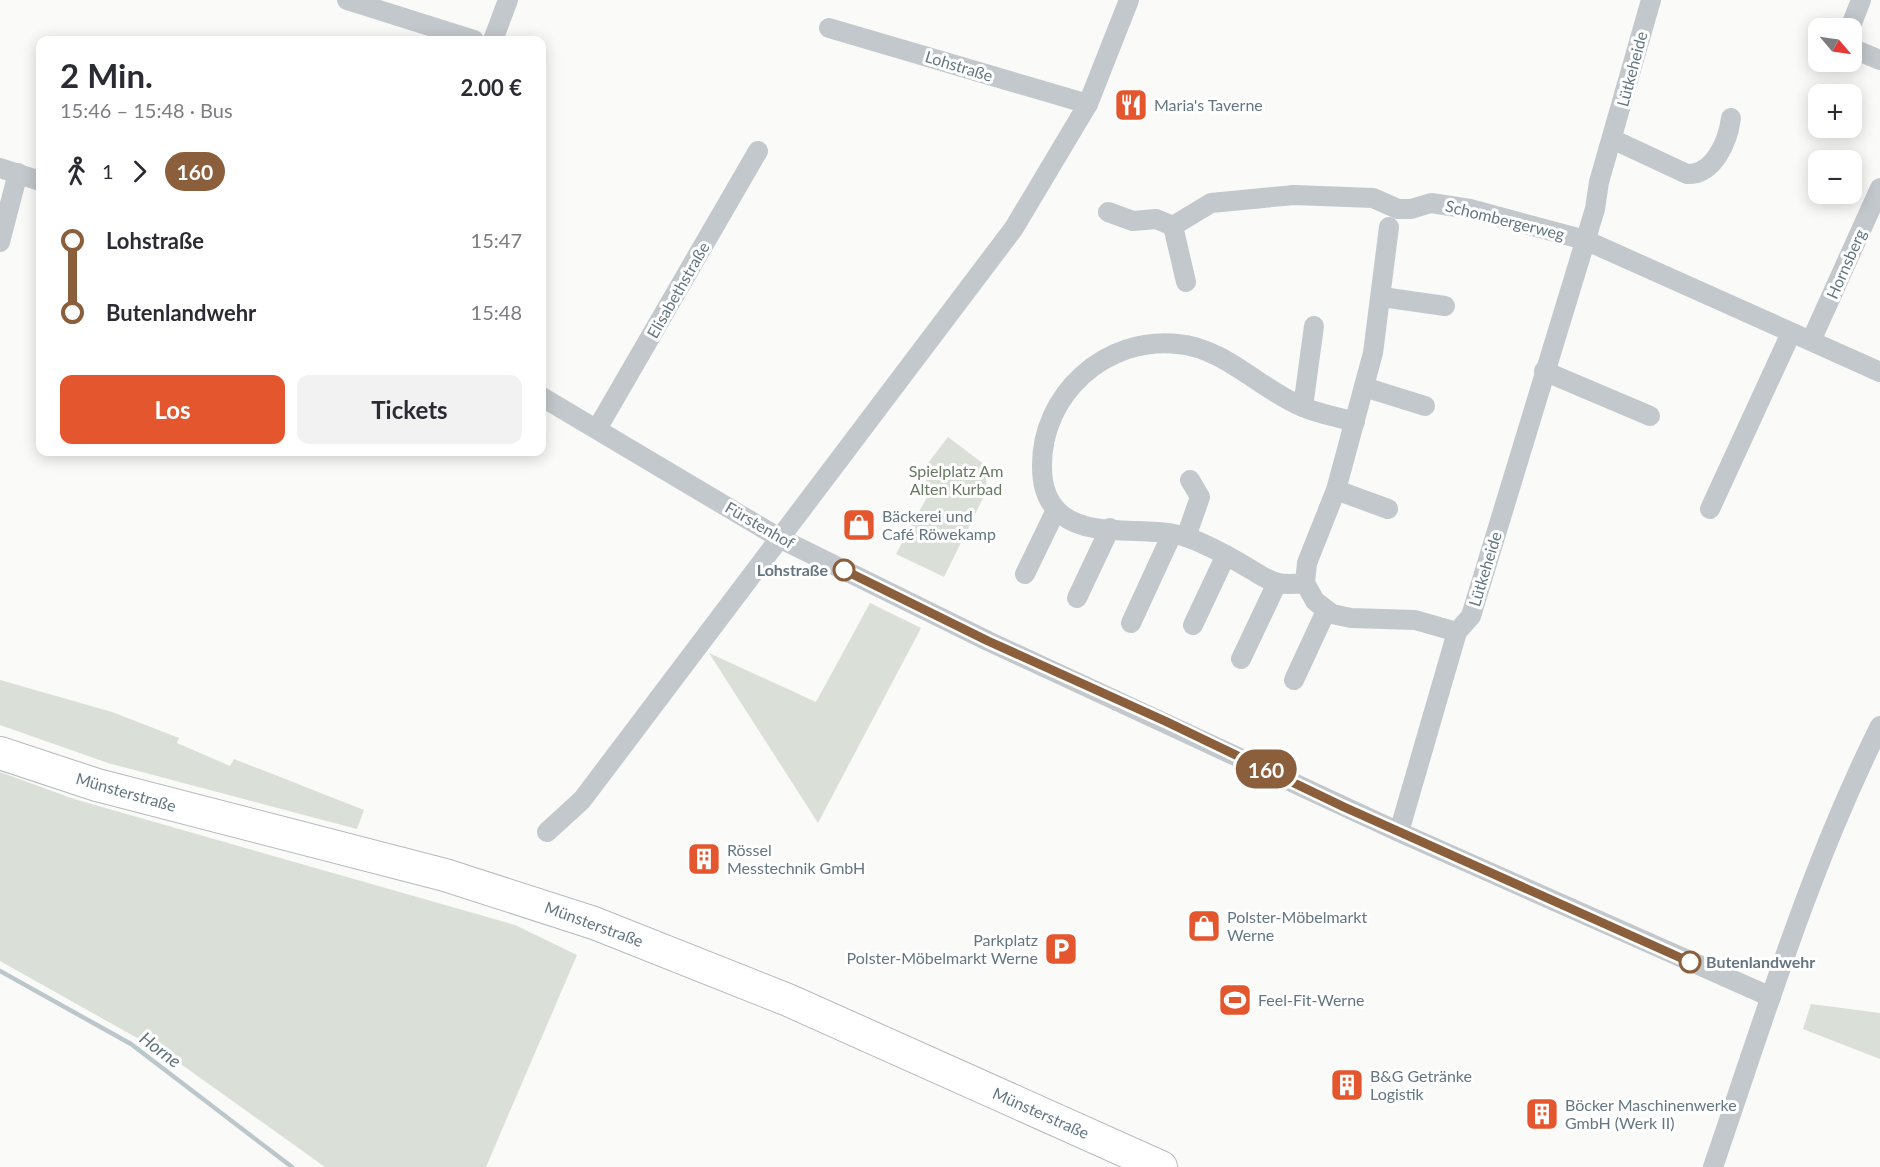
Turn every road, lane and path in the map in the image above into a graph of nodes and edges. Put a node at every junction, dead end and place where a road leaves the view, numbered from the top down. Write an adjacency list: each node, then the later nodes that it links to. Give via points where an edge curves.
1 (346, 0): 8 (street)
2 (508, 0): 9 (street)
3 (1128, 0): 12 (street)
4 (1651, 0): 14 (street, Lütkeheide)
5 (1861, 0): 6 (street)
6 (1854, 18)
7 (829, 28): 12 (street, Lohstraße)
8 (461, 36)
9 (495, 36)
10 (1862, 53): 11 (street)
11 (1880, 60)
12 (1088, 104): 46 (street, via 1014,228)
13 (1731, 118): 14 (street, via 1729,132 1712,165 1694,174)
14 (1612, 138): 22 (street, Lütkeheide)
15 (758, 151): 38 (street, Elisabethstraße)
16 (9, 170): 17 (street); 23 (street)
17 (36, 180)
18 (1880, 188): 29 (street, Hornsberg)
19 (1108, 212): 20 (street, via 1133,221 1156,219)
20 (1173, 226): 22 (street, Schombergerweg, via 1211,203 1294,195 1350,195 1373,198 1398,209 1431,203 1470,209); 24 (street)
21 (1389, 227): 25 (street)
22 (1585, 240): 28 (street, Schombergerweg); 30 (street, Lütkeheide)
23 (0, 242)
24 (1186, 282)
25 (1382, 297): 26 (street); 32 (street)
26 (1445, 306)
27 (1314, 326): 35 (street)
28 (1791, 333): 29 (street, Schombergerweg); 42 (street)
29 (1811, 341): 31 (street, Schombergerweg)
30 (1545, 371): 36 (street); 55 (street, Lütkeheide, via 1471,616)
31 (1880, 372)
32 (1364, 387): 34 (street); 37 (street)
33 (546, 400): 38 (street, Fürstenhof)
34 (1425, 406)
35 (1303, 407): 37 (street); 43 (street, via 1195,347 1149,344 1115,353 1073,385 1048,423 1043,486)
36 (1650, 416)
37 (1355, 422): 40 (street)
38 (597, 429): 46 (street, Fürstenhof)
39 (1190, 480): 45 (street, via 1200,497)
40 (1336, 490): 41 (street); 50 (street, via 1307,563)
41 (1388, 509)
42 (1710, 509)
43 (1056, 510): 44 (street, via 1082,526); 48 (street)
44 (1110, 528): 45 (street); 51 (street)
45 (1179, 536): 47 (street); 53 (street)
46 (781, 539): 60 (street, via 582,800); 61 (street, Fürstenhof, via 988,641)
47 (1226, 555): 49 (street); 54 (street)
48 (1025, 574)
49 (1277, 583): 50 (street); 56 (street)
50 (1305, 583): 52 (street)
51 (1077, 598)
52 (1326, 611): 55 (street, via 1351,618 1415,620); 57 (street)
53 (1131, 623)
54 (1193, 625)
55 (1457, 632): 61 (street, Lütkeheide)
56 (1241, 659)
57 (1294, 680)
58 (1880, 726): 62 (street, via 1832,832)
59 (0, 753): 63 (main road, Münsterstraße, via 108,788 445,875 594,923 788,1000)
60 (547, 832)
61 (1399, 832): 62 (street, Fürstenhof)
62 (1771, 997): 64 (street)
63 (1161, 1167)
64 (1713, 1167)

